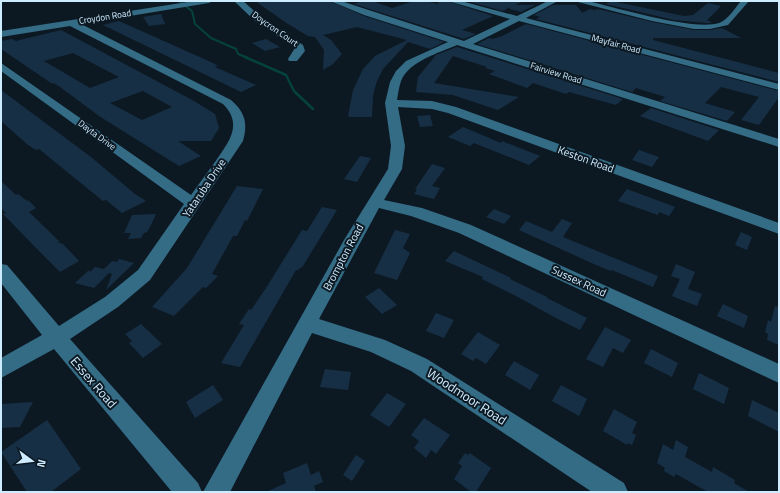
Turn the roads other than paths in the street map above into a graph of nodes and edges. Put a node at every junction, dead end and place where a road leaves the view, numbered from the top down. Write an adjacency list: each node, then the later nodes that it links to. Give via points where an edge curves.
1 (209, 1): 9 (street, Croydon Road)
2 (238, 1): 12 (street, Doycron Court, via 257,18 297,43 300,51)
3 (334, 1): 11 (street, Fairview Road)
4 (452, 1): 8 (street, Mayfair Road)
5 (554, 1): 8 (street, Brompton Road)
6 (578, 1): 7 (street, via 704,27 723,25)
7 (745, 1)
8 (518, 18): 11 (street, Brompton Road); 14 (street, Mayfair Road)
9 (70, 22): 10 (street, Croydon Road); 18 (street, Yataruba Drive, via 220,98 234,108 241,123 236,141)
10 (1, 34)
11 (461, 43): 15 (street, Brompton Road, via 417,59 404,68 395,82); 16 (street, Fairview Road)
12 (293, 59)
13 (1, 66): 18 (street, Dayta Drive)
14 (779, 87)
15 (391, 103): 17 (street, Brompton Road, via 398,136 395,169); 19 (street, Keston Road, via 432,105 452,110)
16 (779, 143)
17 (374, 202): 21 (street, Brompton Road); 24 (street, Sussex Road, via 416,212 465,229)
18 (194, 204): 22 (street, Yataruba Drive, via 156,260 129,290)
19 (779, 229)
20 (1, 270): 22 (street, Essex Road)
21 (308, 324): 26 (street, Brompton Road); 27 (street, Woodmoor Road, via 366,340 419,365)
22 (55, 336): 23 (street, Yataruba Drive); 25 (street, Essex Road)
23 (1, 369)
24 (779, 374)
25 (189, 492)
26 (216, 492)
27 (615, 492)

